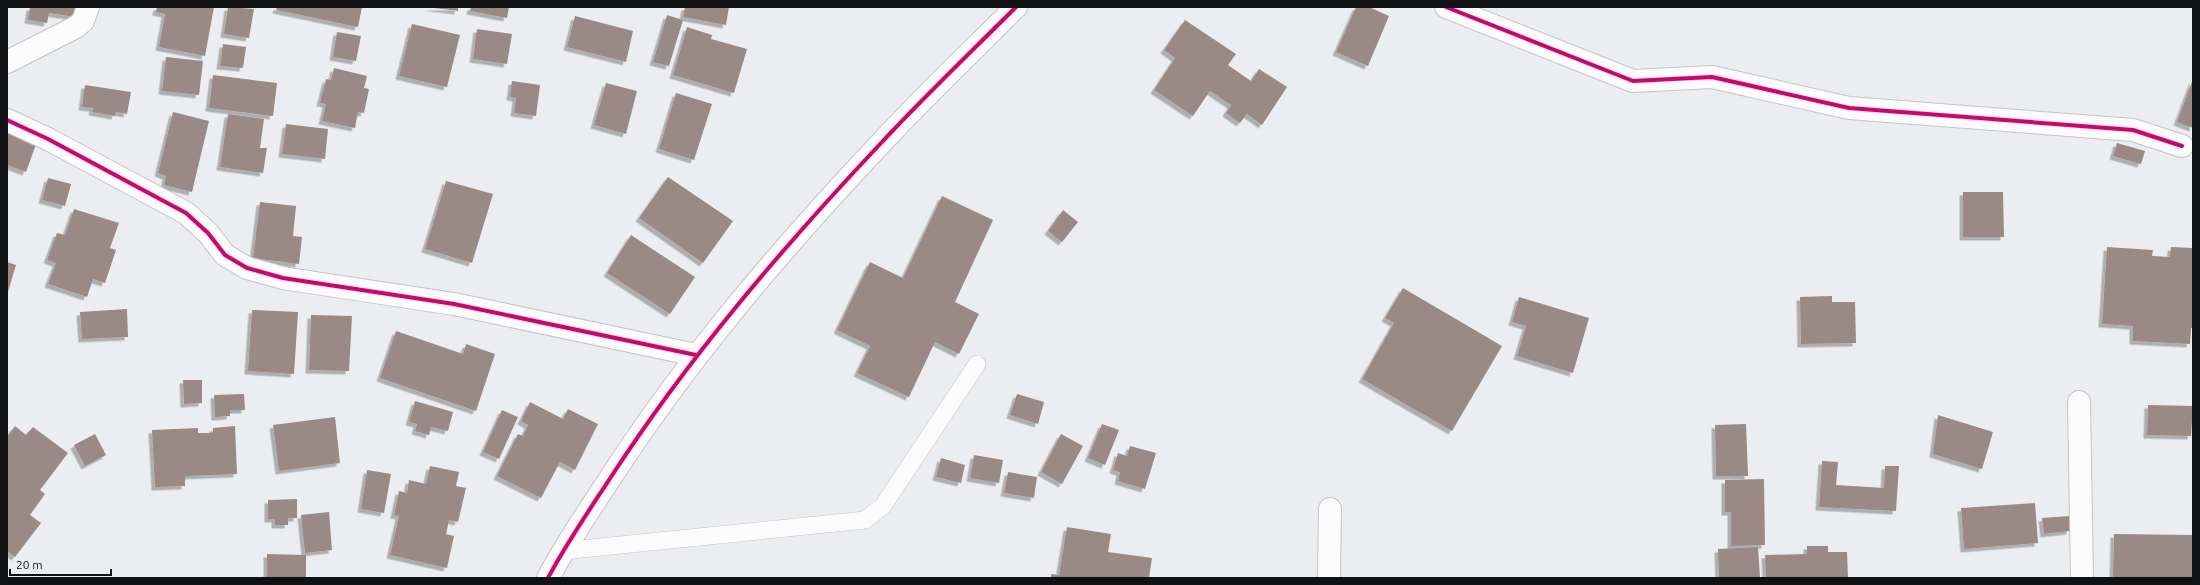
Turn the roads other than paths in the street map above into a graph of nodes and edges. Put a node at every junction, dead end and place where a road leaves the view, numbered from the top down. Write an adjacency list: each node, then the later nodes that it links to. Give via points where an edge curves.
1 (88, 7): 4 (street, via 83,21 76,28)
2 (1016, 7): 7 (street, via 882,141 767,270)
3 (1446, 7): 6 (street, via 1633,81 1712,77 1849,108 2134,130)
4 (7, 62)
5 (7, 120): 7 (street, via 48,139 186,213 208,233 225,255 247,268 283,278 454,304)
6 (2182, 146)
7 (696, 355): 11 (street, via 641,430)
8 (977, 364): 11 (lane, via 883,506 865,520)
9 (2079, 402): 14 (street)
10 (1330, 509): 13 (street)
11 (562, 551): 12 (street)
12 (548, 578)
13 (1329, 578)
14 (2082, 578)

